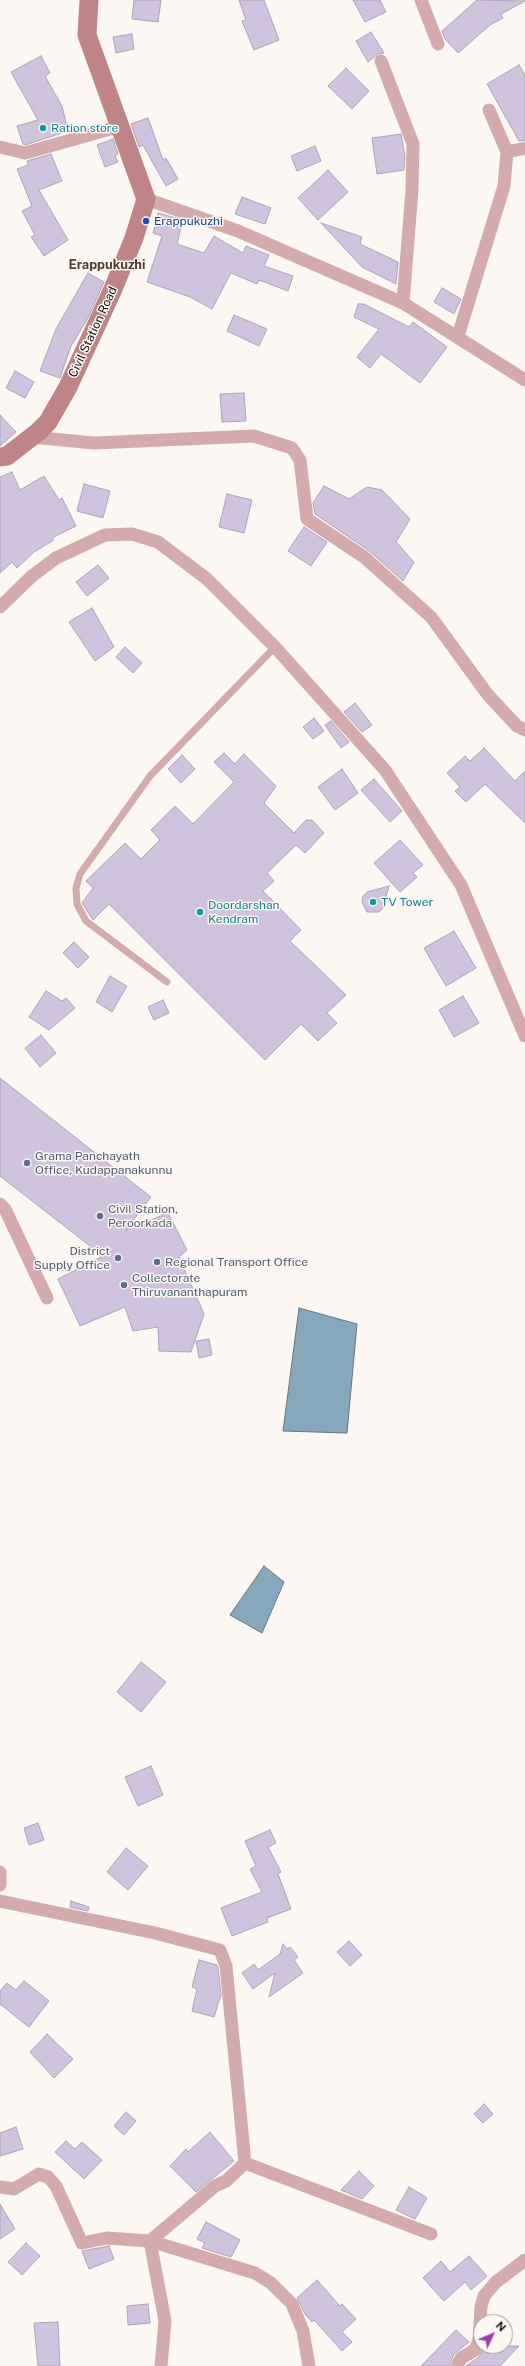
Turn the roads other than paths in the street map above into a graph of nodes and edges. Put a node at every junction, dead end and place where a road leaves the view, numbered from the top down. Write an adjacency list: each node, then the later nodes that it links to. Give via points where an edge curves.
1 (89, 0): 6 (main road, via 87,35)
2 (421, 0): 3 (street)
3 (438, 44)
4 (381, 61): 11 (street, via 413,144)
5 (489, 110): 9 (street)
6 (121, 126): 7 (street, via 25,153); 10 (main road, via 131,162)
7 (0, 147)
8 (525, 148): 9 (street)
9 (507, 152): 12 (street, via 504,186)
10 (146, 199): 11 (street, via 238,231); 14 (main road, Civil Station Road, via 134,238 78,366 48,422)
11 (403, 303): 12 (street)
12 (458, 336): 13 (street)
13 (525, 380)
14 (32, 437): 15 (main road, Civil Station Road, via 7,456); 18 (street, via 94,443 254,436 292,448 300,460 307,519 364,557 431,617 488,695 517,726)
15 (0, 457)
16 (0, 607): 17 (street, via 32,576 56,558 105,535 132,534 158,542 207,579)
17 (275, 647): 19 (lane, via 150,776 80,874 76,888 77,904 86,920); 20 (street, via 385,770 461,884)
18 (525, 730)
19 (167, 982)
20 (525, 1036)
21 (0, 1204): 22 (street, via 5,1209)
22 (47, 1298)
23 (0, 1872): 24 (street)
24 (0, 1886)
25 (0, 1901): 26 (street, via 155,1933 220,1950 226,1966)
26 (245, 2163): 28 (street); 29 (street)
27 (0, 2187): 29 (street, via 14,2189 39,2174 48,2177 56,2186 82,2243 107,2238)
28 (431, 2234)
29 (150, 2241): 31 (street, via 165,2321); 32 (street, via 255,2273 272,2283 292,2304 303,2331)
30 (525, 2260): 33 (street, via 496,2282 484,2296 480,2307 479,2340 475,2350 461,2358)
31 (161, 2366)
32 (309, 2366)
33 (457, 2366)

